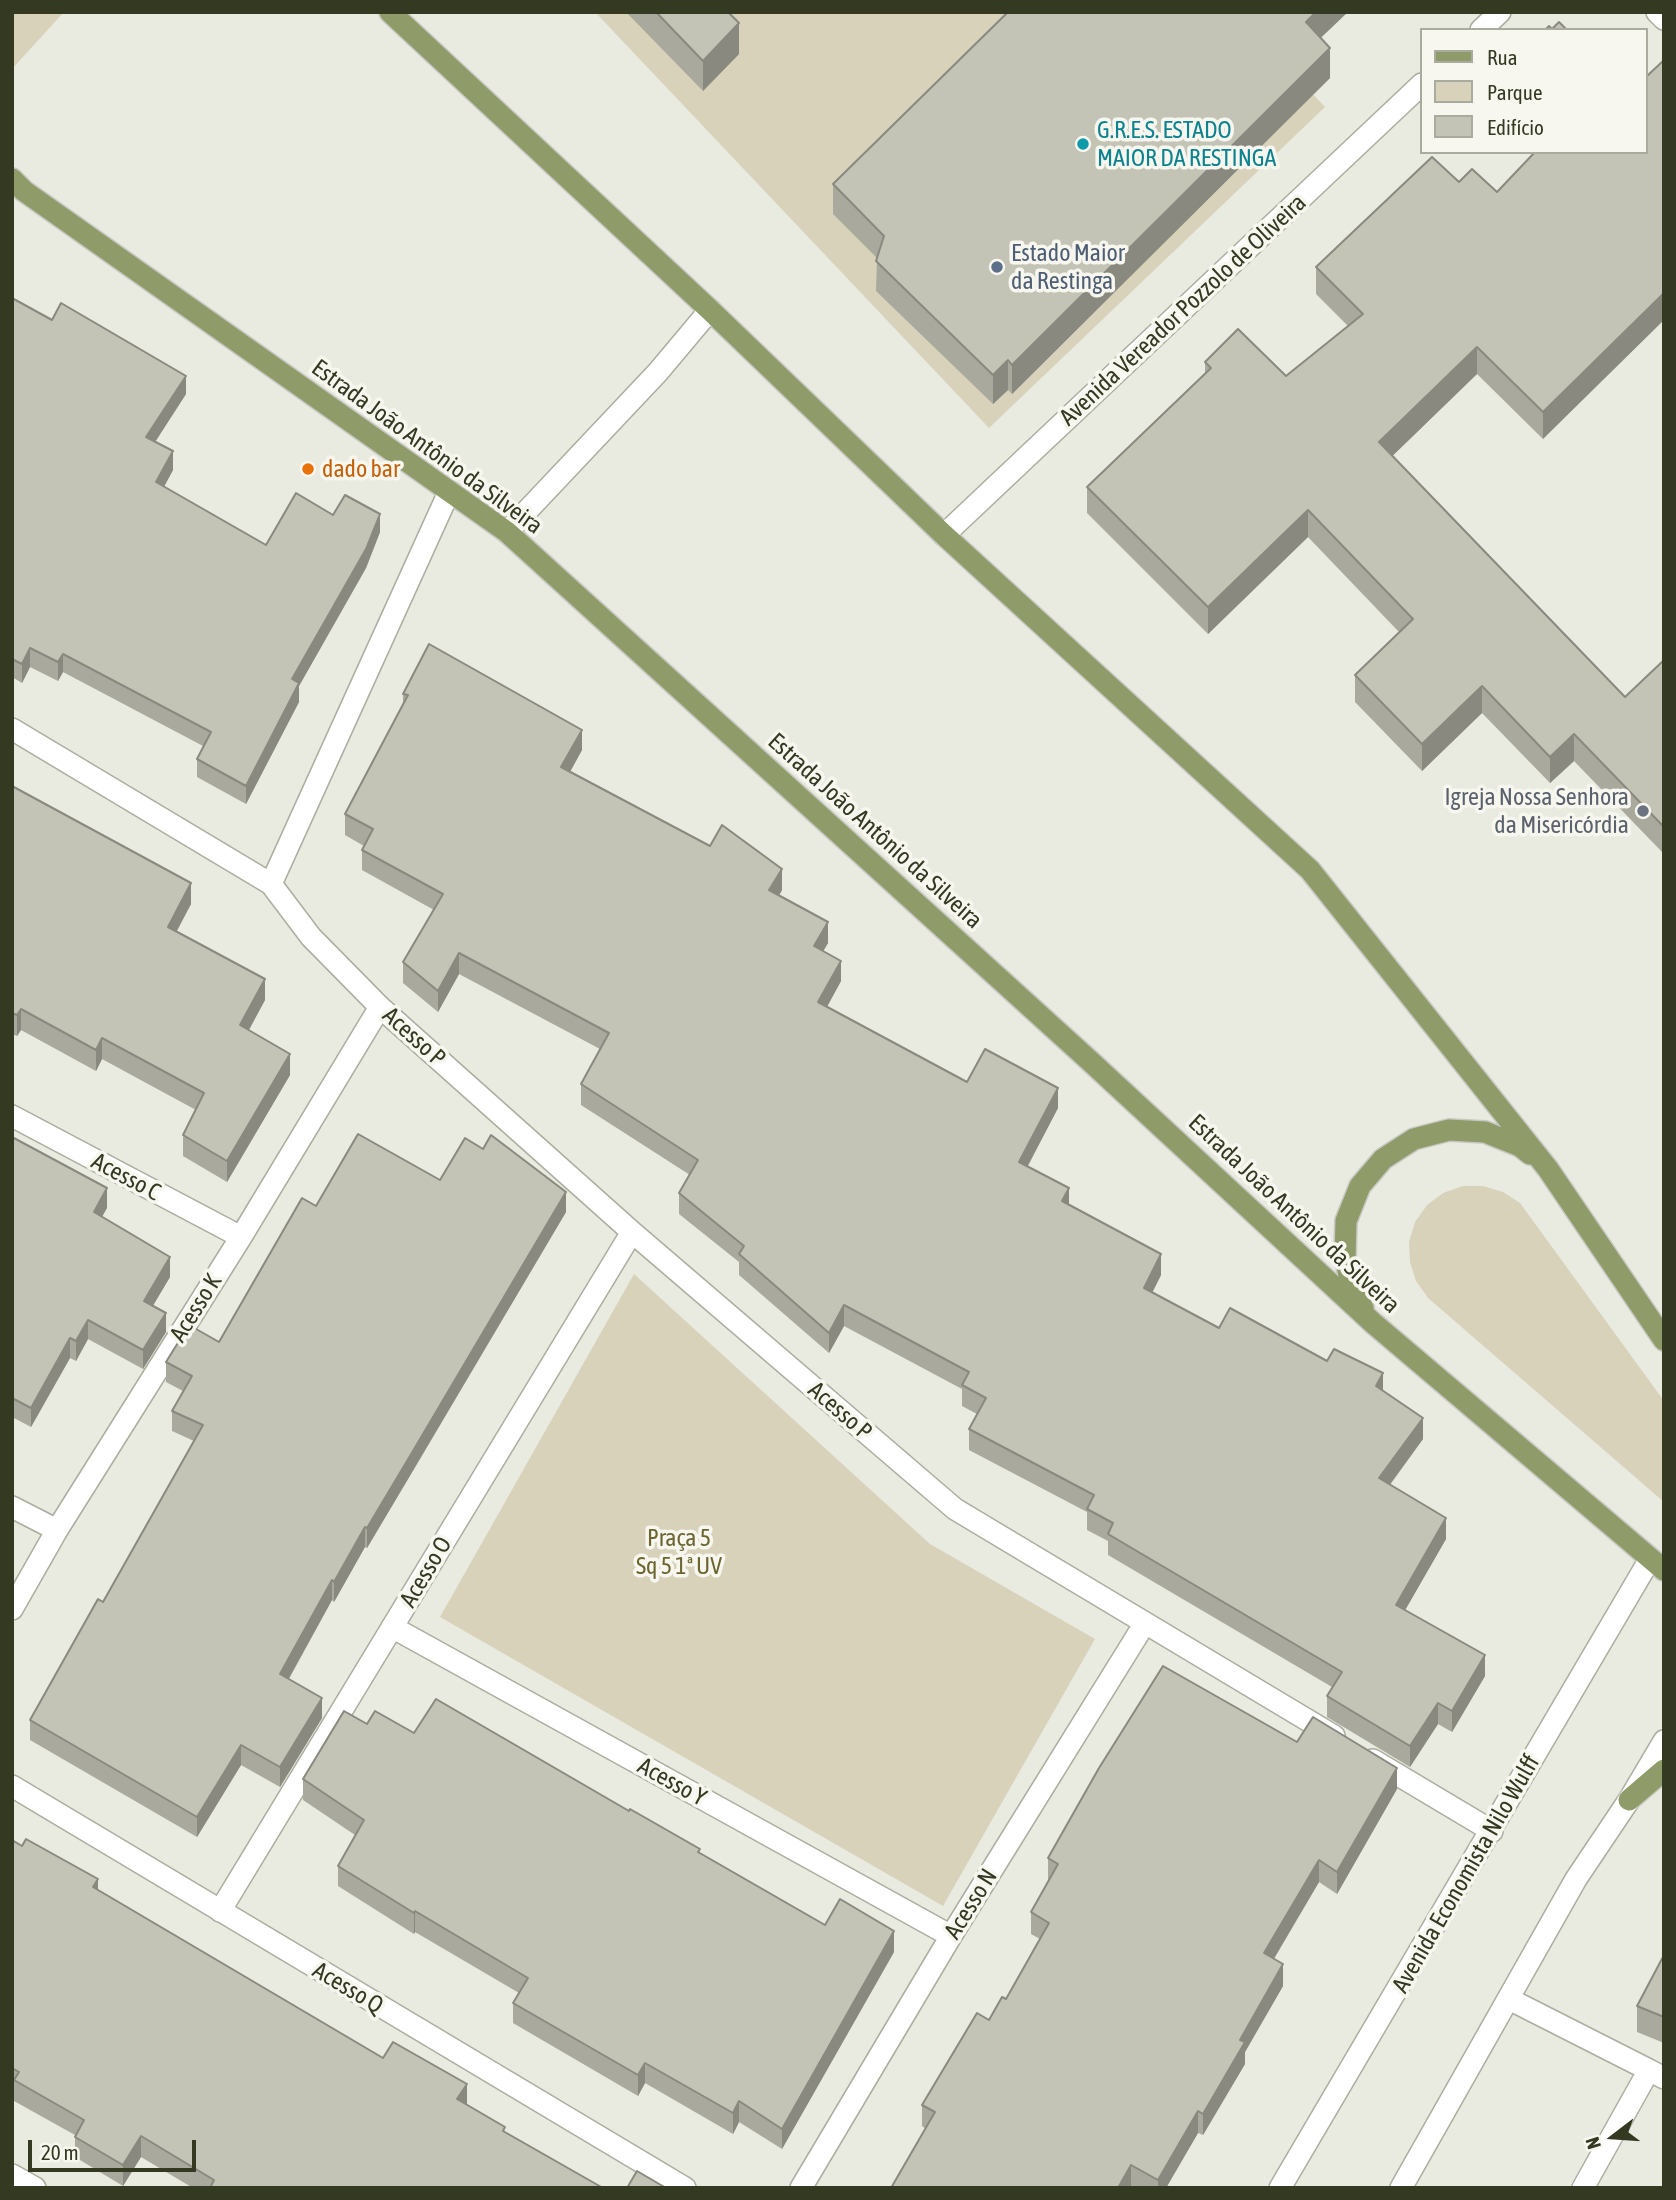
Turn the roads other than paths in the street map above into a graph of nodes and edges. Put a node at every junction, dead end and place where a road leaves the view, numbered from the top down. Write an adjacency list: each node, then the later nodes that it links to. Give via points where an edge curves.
1 (390, 12): 8 (main road)
2 (1500, 12): 5 (street)
3 (1657, 12): 4 (street)
4 (1664, 19)
5 (1483, 28)
6 (1420, 86): 11 (street, Avenida Vereador Pozzolo de Oliveira)
7 (12, 179): 9 (main road, Estrada João Antônio da Silveira)
8 (710, 310): 10 (street); 11 (main road)
9 (449, 492): 10 (main road, Estrada João Antônio da Silveira); 13 (street)
10 (508, 533): 19 (main road, Estrada João Antônio da Silveira)
11 (944, 535): 16 (main road, via 1310,870)
12 (12, 729): 13 (street, Acesso P)
13 (271, 884): 14 (street, Acesso P, via 311,937)
14 (380, 1007): 17 (street, Acesso P); 18 (street, Acesso K)
15 (12, 1116): 18 (street, Acesso C)
16 (1548, 1169): 19 (main road, via 1520,1146 1485,1132 1461,1130 1414,1139 1383,1158 1360,1186 1346,1221 1345,1257 1353,1293); 20 (main road)
17 (632, 1232): 25 (street, Acesso P, via 955,1509); 26 (street, Acesso O)
18 (241, 1237): 22 (street, Acesso K)
19 (1373, 1323): 23 (main road, Estrada João Antônio da Silveira)
20 (1664, 1340)
21 (12, 1507): 22 (street)
22 (57, 1530): 24 (street, Acesso K)
23 (1657, 1565): 31 (street, Avenida Economista Nilo Wulff)
24 (12, 1609)
25 (1145, 1623): 31 (street, Acesso P); 33 (street, Acesso N)
26 (392, 1627): 32 (street, Acesso O); 33 (street, Acesso Y)
27 (1664, 1741): 30 (street)
28 (1664, 1770): 30 (main road)
29 (12, 1786): 32 (street, Acesso Q)
30 (1629, 1800): 34 (street, via 1576,1879)
31 (1492, 1831): 40 (street, Avenida Economista Nilo Wulff)
32 (220, 1911): 38 (street, Acesso Q)
33 (951, 1936): 39 (street, Acesso N)
34 (1509, 1998): 35 (street); 41 (street)
35 (1656, 2074): 42 (street)
36 (12, 2175): 37 (street)
37 (35, 2188)
38 (685, 2188)
39 (801, 2188)
40 (1280, 2188)
41 (1401, 2188)
42 (1583, 2188)

